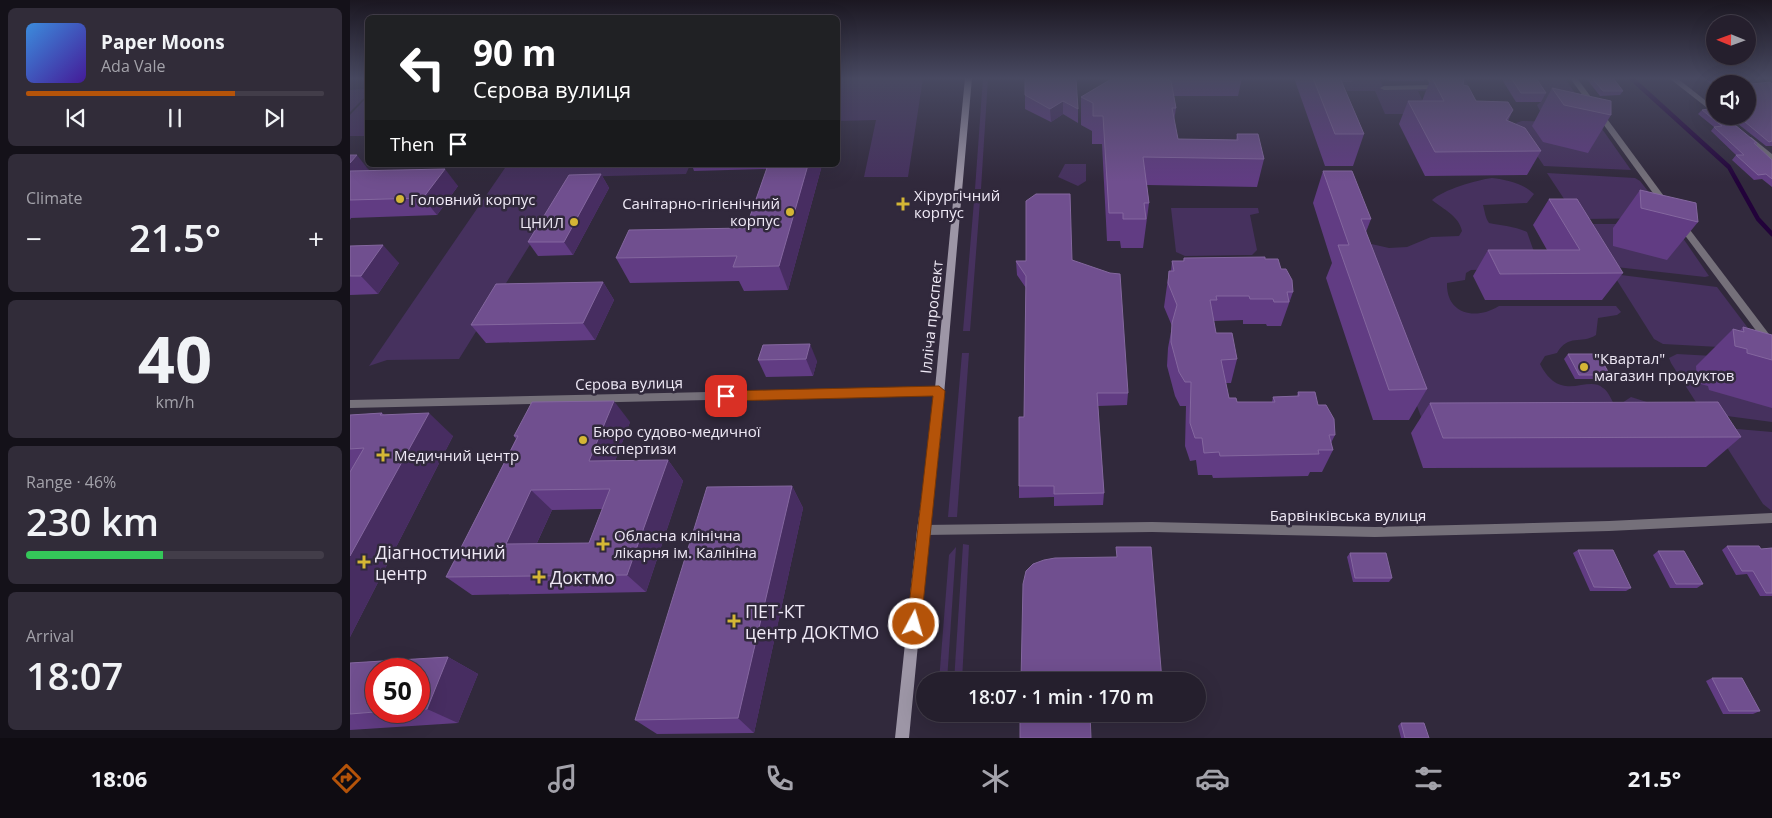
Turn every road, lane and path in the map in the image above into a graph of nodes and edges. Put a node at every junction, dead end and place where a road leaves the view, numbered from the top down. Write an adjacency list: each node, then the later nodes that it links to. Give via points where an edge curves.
1 (966, 112): 6 (main road, Ілліча проспект)
2 (1597, 112): 5 (street)
3 (1742, 134): 4 (street)
4 (1772, 158)
5 (1772, 345)
6 (939, 391): 7 (street, Сєрова вулиця); 9 (main road, Ілліча проспект)
7 (350, 404)
8 (1772, 518): 9 (street, Барвінківська вулиця, via 1375,532 1152,527)
9 (924, 530): 10 (main road, Ілліча проспект)
10 (902, 738)

